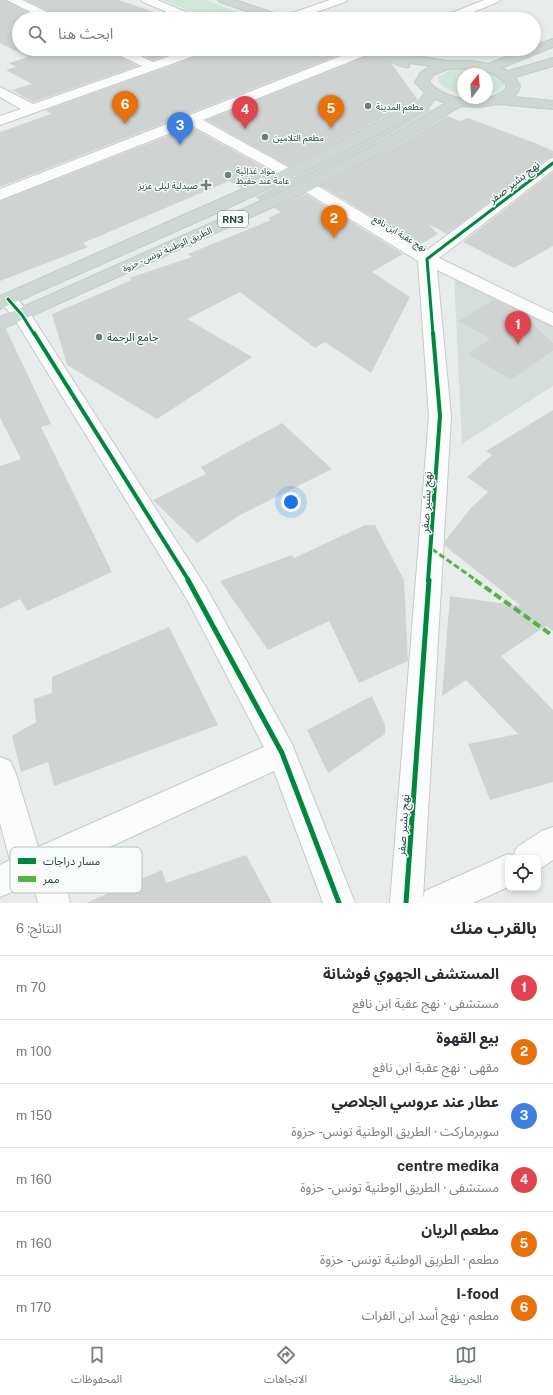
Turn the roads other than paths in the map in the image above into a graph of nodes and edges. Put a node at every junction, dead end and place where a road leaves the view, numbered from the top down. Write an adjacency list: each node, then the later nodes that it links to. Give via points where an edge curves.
1 (13, 0): 6 (street)
2 (147, 0): 7 (street)
3 (224, 0): 8 (main road)
4 (341, 0): 9 (street)
5 (494, 0): 10 (street)
6 (38, 12)
7 (177, 12)
8 (261, 12)
9 (304, 12)
10 (464, 12)
11 (553, 43): 12 (main road)
12 (541, 48)
13 (131, 56): 19 (street)
14 (180, 56): 19 (street)
15 (353, 56): 33 (street)
16 (392, 56): 20 (main road); 23 (main road)
17 (519, 56): 21 (main road)
18 (553, 62): 24 (main road)
19 (152, 66): 32 (street)
20 (448, 66): 21 (main road, via 474,65); 23 (main road)
21 (488, 68)
22 (493, 71): 24 (main road)
23 (423, 76): 26 (main road, via 425,88)
24 (510, 80): 29 (main road, via 512,91); 31 (main road)
25 (0, 91): 32 (street)
26 (432, 93): 27 (main road); 36 (main road, الطريق الوطنية تونس - حزوة / RN3, via 423,105)
27 (457, 100)
28 (493, 100): 29 (main road)
29 (497, 100): 31 (main road)
30 (457, 102): 37 (main road, الطريق الوطنية تونس - حزوة / RN3, via 382,147)
31 (551, 104)
32 (33, 110): 34 (street)
33 (193, 120): 36 (street); 38 (street)
34 (0, 122)
35 (553, 163): 39 (street, نهج بشير صفر)
36 (290, 174): 40 (main road, الطريق الوطنية تونس - حزوة / RN3, via 95,263)
37 (307, 186): 39 (street, نهج عقبة ابن نافع); 40 (main road, الطريق الوطنية تونس - حزوة / RN3)
38 (0, 196)
39 (427, 259): 41 (street, نهج عقبة ابن نافع); 54 (street, نهج بشير صفر, via 440,416)
40 (7, 310): 42 (street, via 197,594)
41 (553, 320)
42 (282, 753): 46 (street); 53 (street)
43 (0, 771): 45 (street)
44 (553, 842): 47 (street)
45 (29, 847)
46 (77, 847)
47 (533, 855)
48 (505, 871): 55 (street)
49 (10, 877): 50 (street)
50 (0, 881)
51 (49, 893): 52 (street)
52 (54, 903)
53 (339, 903)
54 (406, 903)
55 (437, 903)

